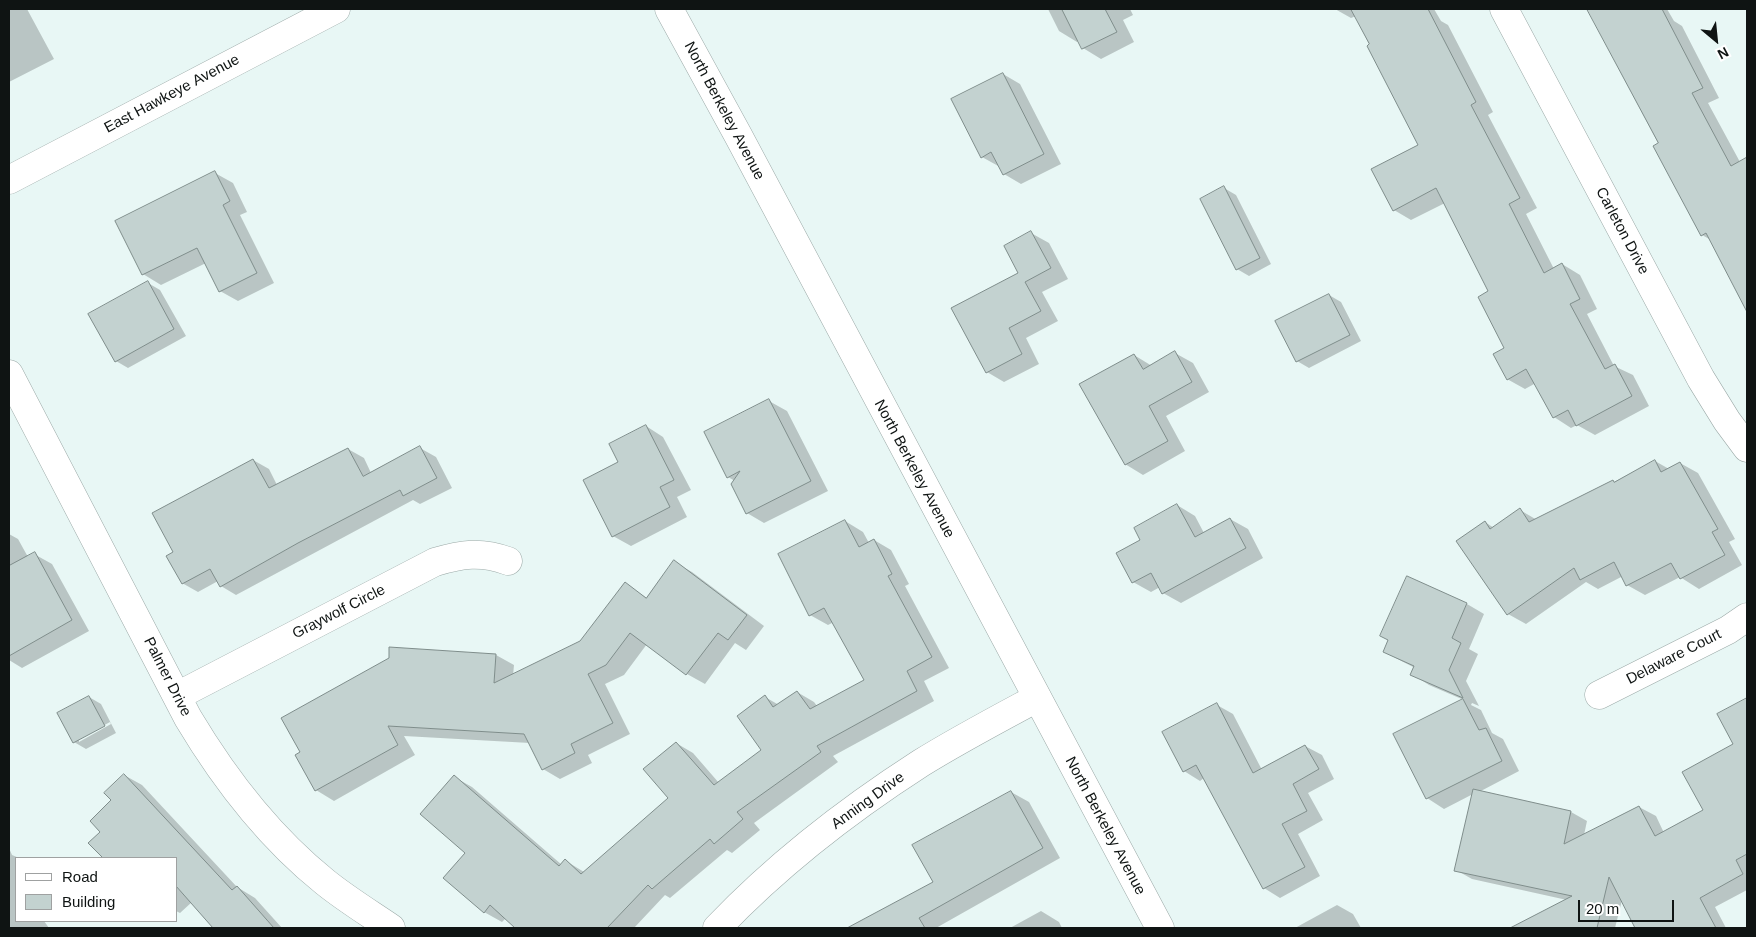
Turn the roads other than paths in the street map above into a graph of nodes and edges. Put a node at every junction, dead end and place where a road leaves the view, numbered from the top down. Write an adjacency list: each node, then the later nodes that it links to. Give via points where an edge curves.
1 (336, 9): 4 (street, East Hawkeye Avenue)
2 (669, 9): 11 (street, North Berkeley Avenue)
3 (1504, 9): 6 (street, Carleton Drive, via 1701,379)
4 (9, 180)
5 (9, 374): 10 (street, Palmer Drive)
6 (1747, 448)
7 (508, 561): 10 (street, Graywolf Circle, via 478,554 435,562)
8 (1747, 617): 9 (street, Delaware Court, via 1728,630)
9 (1599, 695)
10 (177, 696): 12 (street, Palmer Drive, via 214,760 264,824 326,882)
11 (1037, 698): 13 (street, Anning Drive, via 922,762 872,797 790,861); 14 (street, North Berkeley Avenue)
12 (391, 928)
13 (717, 928)
14 (1160, 928)

